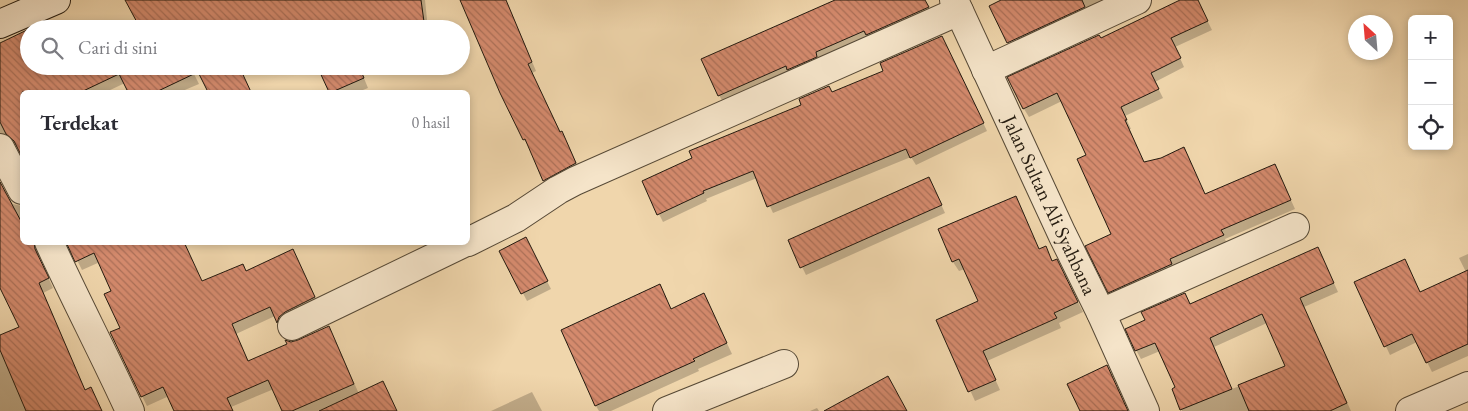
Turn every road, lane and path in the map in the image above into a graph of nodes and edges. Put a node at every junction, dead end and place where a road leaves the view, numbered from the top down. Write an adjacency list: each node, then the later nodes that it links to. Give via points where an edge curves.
1 (56, 0): 4 (street)
2 (1137, 0): 5 (street)
3 (956, 5): 5 (street, Jalan Sultan Ali Syahbana); 9 (street, via 575,181 516,218)
4 (0, 24)
5 (986, 70): 12 (street, Jalan Sultan Ali Syahbana)
6 (0, 148): 7 (street)
7 (20, 186)
8 (1295, 227): 12 (street)
9 (470, 241)
10 (50, 245): 16 (street)
11 (461, 245): 13 (street)
12 (1101, 313): 18 (street, Jalan Sultan Ali Syahbana)
13 (292, 326)
14 (784, 364): 17 (street)
15 (1468, 386): 19 (street)
16 (130, 411)
17 (667, 411)
18 (1144, 411)
19 (1410, 411)

